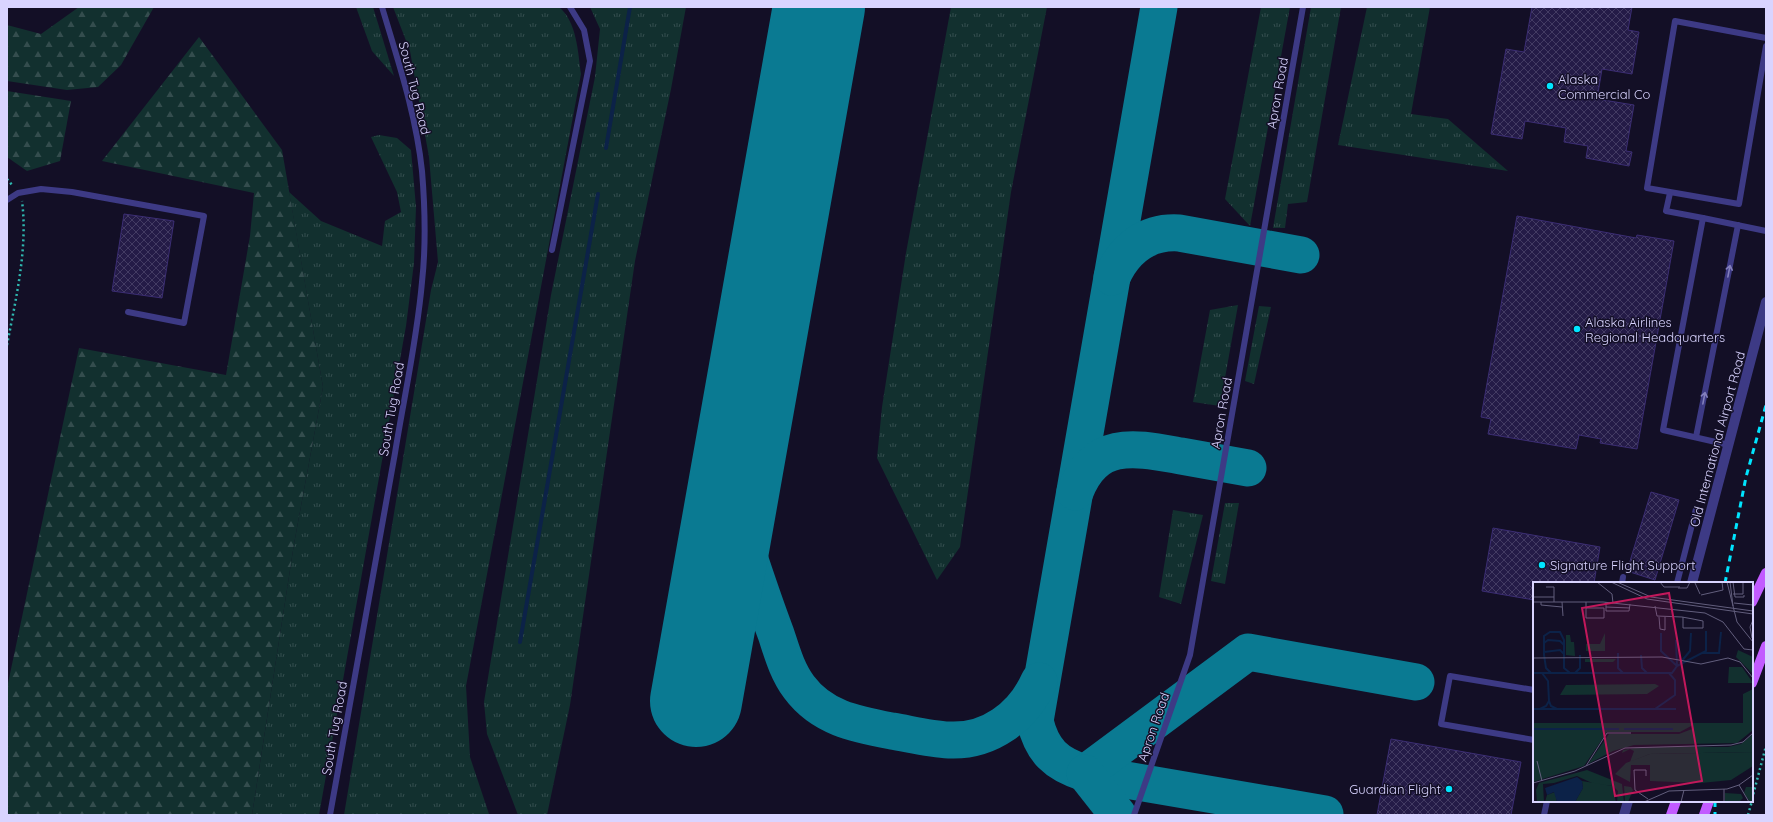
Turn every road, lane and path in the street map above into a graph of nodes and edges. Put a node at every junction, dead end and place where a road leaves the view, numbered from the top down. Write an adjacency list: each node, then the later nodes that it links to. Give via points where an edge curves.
1 (382, 7): 36 (lane, South Tug Road, via 408,96 418,143 424,223 422,281 418,319)
2 (570, 7): 14 (lane, via 584,30 590,61)
3 (1303, 7): 37 (lane, Apron Road, via 1190,655)
4 (1766, 38): 8 (lane, via 1675,21 1646,188)
5 (1766, 46): 8 (lane, via 1739,204)
6 (7, 179): 7 (path)
7 (14, 187)
8 (1670, 193): 11 (lane, via 1666,211)
9 (21, 199): 17 (path, via 24,220 22,253)
10 (7, 200): 16 (lane, via 18,193 41,189 72,192 204,216 184,323)
11 (1703, 218): 12 (lane); 18 (lane, via 1663,430)
12 (1738, 225): 13 (lane); 18 (lane, one-way to 12)
13 (1766, 231)
14 (552, 250)
15 (1766, 302): 19 (street, Old International Airport Road)
16 (128, 312)
17 (7, 345)
18 (1696, 437): 19 (lane)
19 (1729, 444): 23 (street, Old International Airport Road)
20 (1696, 509): 22 (lane)
21 (1766, 573): 24 (main road)
22 (1677, 582)
23 (1692, 582)
24 (1753, 600)
25 (1766, 646): 26 (main road)
26 (1753, 680)
27 (1533, 690): 28 (lane, via 1450,676 1441,724)
28 (1533, 740)
29 (1766, 746): 30 (path)
30 (1753, 796)
31 (1547, 802): 38 (lane)
32 (1628, 802): 39 (street)
33 (1676, 802): 40 (main road)
34 (1709, 802): 41 (main road)
35 (1751, 802): 42 (path)
36 (330, 815)
37 (1134, 815)
38 (1544, 815)
39 (1624, 815)
40 (1671, 815)
41 (1704, 815)
42 (1748, 815)

